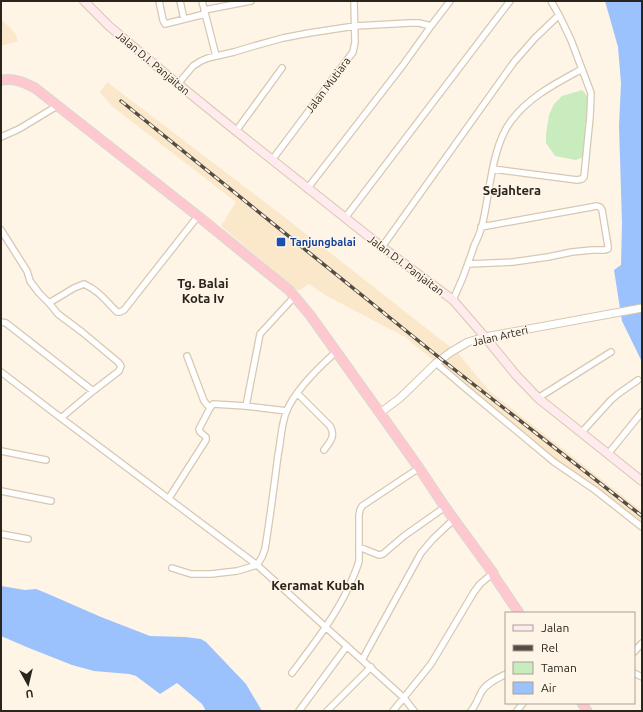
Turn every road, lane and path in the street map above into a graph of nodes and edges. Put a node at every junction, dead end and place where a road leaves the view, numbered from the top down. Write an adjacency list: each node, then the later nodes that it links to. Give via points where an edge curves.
1 (84, 1): 20 (main road, Jalan D.I. Panjaitan, via 109,26)
2 (159, 1): 13 (street, via 165,24)
3 (180, 1): 13 (street)
4 (202, 1): 11 (street)
5 (249, 1): 10 (street)
6 (354, 1): 14 (street, Jalan Mutiara)
7 (450, 1): 15 (street)
8 (510, 1): 28 (street)
9 (551, 1): 12 (street)
10 (225, 3): 11 (street)
11 (205, 12): 13 (street); 16 (street)
12 (559, 15): 18 (street); 31 (street, via 514,62)
13 (184, 19)
14 (355, 26): 15 (street, via 410,23); 16 (street, via 283,38); 24 (street, Jalan Mutiara, via 353,52)
15 (431, 26): 26 (street)
16 (216, 56): 20 (street, via 193,66)
17 (282, 68): 22 (street)
18 (582, 69): 25 (street, via 538,94 510,122 498,144); 25 (street, via 591,93 584,177 577,180)
19 (1, 80): 21 (highway, via 20,81 35,88)
20 (178, 84): 22 (main road, Jalan D.I. Panjaitan)
21 (57, 106): 23 (street); 27 (highway)
22 (236, 131): 24 (main road, Jalan D.I. Panjaitan)
23 (1, 137)
24 (272, 160): 26 (main road, Jalan D.I. Panjaitan)
25 (493, 169): 29 (street)
26 (308, 189): 28 (main road, Jalan D.I. Panjaitan)
27 (198, 216): 33 (highway); 35 (street, via 124,310 117,312 102,296 84,284)
28 (345, 218): 31 (main road, Jalan D.I. Panjaitan)
29 (481, 227): 32 (street); 32 (street, via 598,206 602,210 608,249 512,262)
30 (1, 230): 35 (street, via 27,271 30,281)
31 (382, 247): 34 (main road, Jalan D.I. Panjaitan)
32 (468, 264): 34 (street)
33 (295, 296): 39 (highway); 48 (street, via 260,334)
34 (453, 300): 38 (main road, Jalan D.I. Panjaitan)
35 (48, 303): 45 (street, via 121,366)
36 (642, 308): 38 (street, Jalan Arteri)
37 (1, 322): 45 (street, via 6,323)
38 (485, 337): 42 (street, Jalan Arteri, via 468,342); 47 (main road, Jalan D.I. Panjaitan)
39 (336, 352): 46 (street); 52 (highway)
40 (611, 352): 47 (street)
41 (187, 356): 49 (street, via 204,401)
42 (436, 363): 52 (street, Jalan Arteri, via 400,398); 66 (street, via 554,462)
43 (1, 372): 53 (street)
44 (638, 380): 54 (street, via 615,397)
45 (93, 391): 53 (street)
46 (297, 393): 50 (street); 55 (street, via 332,429 332,438)
47 (538, 398): 54 (main road, Jalan D.I. Panjaitan)
48 (246, 406): 49 (street, via 213,404); 50 (street)
49 (210, 408): 62 (street, via 199,429 206,440)
50 (287, 411): 70 (street, via 265,549)
51 (642, 412): 57 (street)
52 (380, 413): 59 (highway)
53 (61, 418): 62 (street)
54 (582, 432): 57 (main road, Jalan D.I. Panjaitan)
55 (324, 450)
56 (1, 452): 58 (street)
57 (608, 454): 60 (main road, Jalan D.I. Panjaitan)
58 (46, 460)
59 (419, 468): 64 (highway); 69 (street, via 362,506 359,514)
60 (642, 481)
61 (1, 491): 63 (street)
62 (169, 498): 70 (street)
63 (52, 501)
64 (445, 507): 65 (highway); 69 (street, via 383,554 379,555)
65 (454, 519): 72 (highway); 78 (street, via 421,553)
66 (642, 527)
67 (1, 534): 68 (street)
68 (28, 539)
69 (359, 547): 74 (street, via 358,567 344,598)
70 (257, 565): 71 (street, via 212,574 191,574); 74 (street)
71 (172, 568)
72 (492, 573): 73 (highway); 82 (street, via 474,592 431,664)
73 (518, 612)
74 (325, 627): 76 (street); 80 (street)
75 (642, 643): 77 (street)
76 (347, 646): 78 (street); 83 (street)
77 (635, 651)
78 (362, 660): 79 (street)
79 (370, 667): 82 (street); 84 (street)
80 (292, 673)
81 (505, 674): 87 (street, via 483,689)
82 (404, 698): 85 (street); 86 (street)
83 (299, 711)
84 (328, 711)
85 (393, 711)
86 (414, 711)
87 (471, 711)

